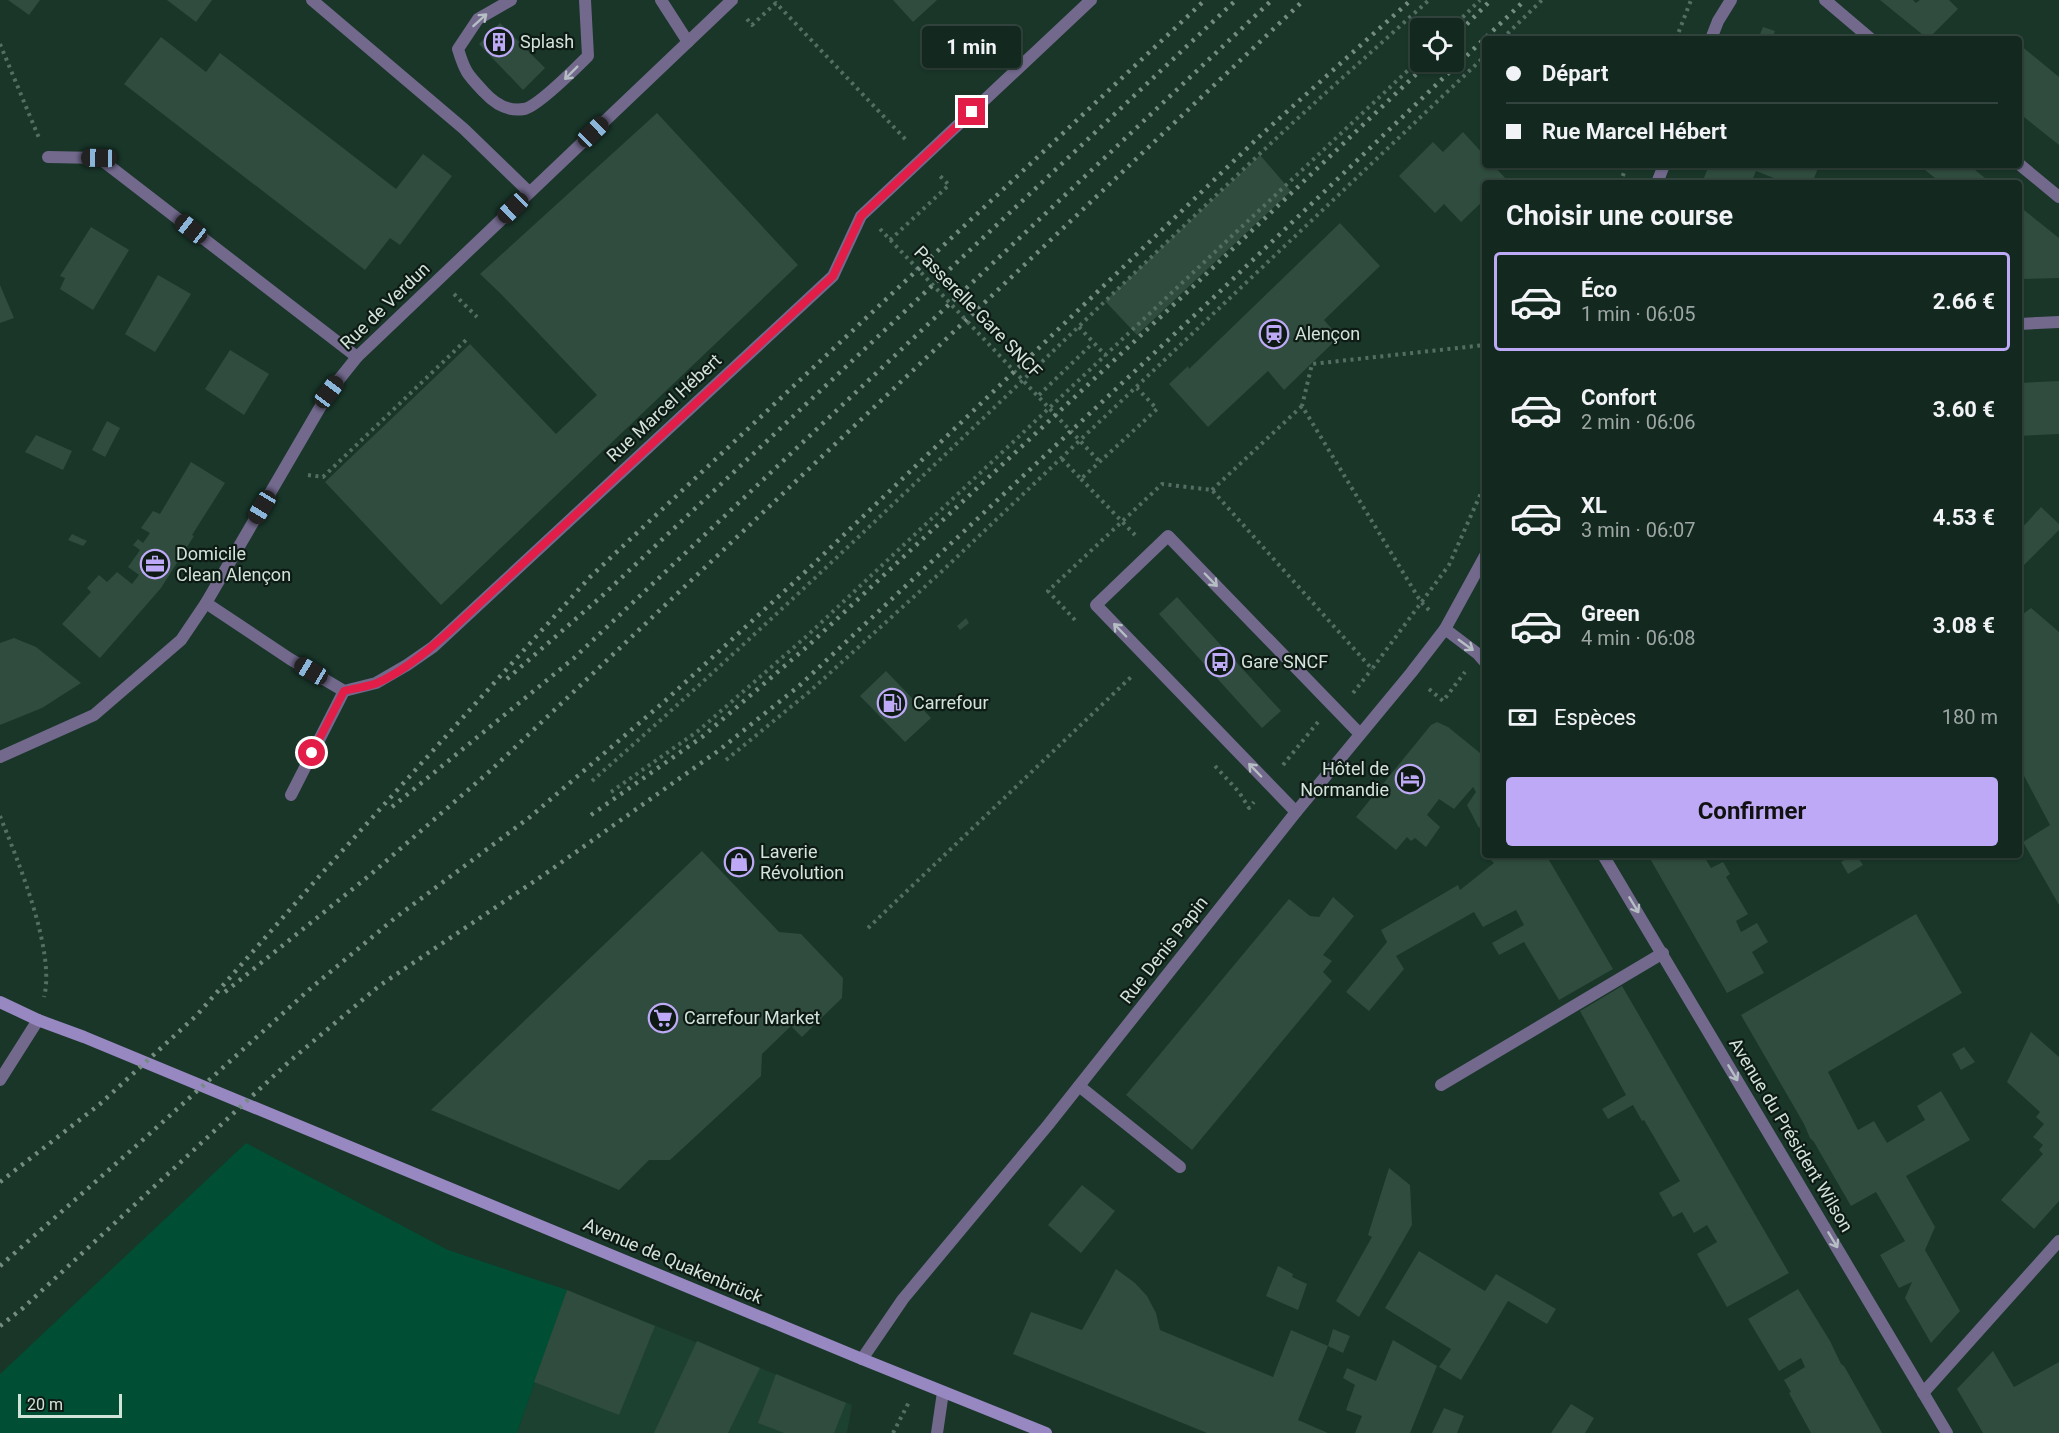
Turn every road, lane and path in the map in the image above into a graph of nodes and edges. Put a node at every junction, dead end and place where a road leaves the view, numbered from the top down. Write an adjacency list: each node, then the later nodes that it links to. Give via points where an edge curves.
1 (312, 0): 27 (street, via 464,129)
2 (511, 0): 3 (street, one-way to 2, via 588,56 525,109 504,109 464,71 458,49 478,19)
3 (585, 0)
4 (661, 0): 19 (street)
5 (732, 0): 19 (street, Rue de Verdun)
6 (1091, 0): 24 (street, Rue Marcel Hébert)
7 (1429, 0): 33 (path, via 1269,145)
8 (1480, 0): 14 (path)
9 (1542, 0): 15 (path)
10 (1691, 0): 16 (path)
11 (1731, 0): 17 (street)
12 (1825, 0): 18 (street)
13 (776, 3): 24 (path)
14 (1462, 18)
15 (1505, 36)
16 (1677, 36)
17 (1712, 36)
18 (1867, 36)
19 (688, 42): 27 (street, Rue de Verdun)
20 (0, 44): 23 (path)
21 (1482, 59): 39 (path)
22 (1410, 68): 37 (path)
23 (48, 157): 38 (street, via 99,158)
24 (923, 158): 55 (street, Rue Marcel Hébert, via 861,216 833,276 433,647 376,683)
25 (2022, 166): 28 (street)
26 (949, 185): 40 (path, Passerelle Gare SNCF, via 890,240)
27 (529, 192): 38 (street, Rue de Verdun)
28 (2059, 197)
29 (453, 293): 30 (path)
30 (477, 317)
31 (2059, 322): 32 (street)
32 (2022, 324)
33 (1079, 327): 35 (path); 60 (path, via 811,582)
34 (466, 340): 44 (path, via 323,477)
35 (1093, 343): 37 (path); 40 (path)
36 (1482, 345): 41 (path, via 1312,364)
37 (1106, 356): 62 (path, via 808,635 698,731)
38 (357, 357): 50 (street, Rue de Verdun, via 329,392)
39 (1137, 388): 42 (path); 43 (path, via 1157,409)
40 (1039, 395): 43 (path, Passerelle Gare SNCF)
41 (1302, 406): 49 (path); 53 (path, via 1212,490)
42 (1062, 459): 45 (path); 59 (path, via 809,692)
43 (1100, 462): 45 (path)
44 (306, 474)
45 (1081, 479): 47 (path)
46 (1482, 491): 49 (path, via 1449,565)
47 (1152, 552): 56 (street, one-way to 56, via 1168,536); 61 (street, one-way to 47, via 1096,606)
48 (1482, 561): 51 (street, Rue Denis Papin)
49 (1421, 602): 51 (path); 53 (path)
50 (206, 603): 55 (street); 58 (street, Rue de Verdun, via 181,640 94,715)
51 (1445, 629): 52 (street, one-way to 52); 57 (street, Rue Denis Papin)
52 (1482, 659)
53 (1372, 669): 56 (path, via 1354,692)
54 (1131, 677): 68 (path)
55 (344, 691): 63 (street)
56 (1334, 708): 57 (street); 61 (path, via 1317,723)
57 (1360, 734): 65 (street, Rue Denis Papin)
58 (0, 757)
59 (726, 760)
60 (592, 781)
61 (1268, 784): 64 (path); 65 (street)
62 (611, 792)
63 (291, 795)
64 (1249, 808)
65 (1296, 812): 74 (street, Rue Denis Papin)
66 (0, 816): 71 (path, via 26,881 45,958 45,991)
67 (1605, 858): 69 (street, Avenue du Président Wilson, one-way to 69)
68 (868, 928)
69 (1663, 953): 73 (street); 80 (street, Avenue du Président Wilson, one-way to 80)
70 (0, 1002): 71 (main road)
71 (38, 1020): 72 (street); 77 (main road, Avenue de Quakenbrück)
72 (0, 1080)
73 (1441, 1085)
74 (1079, 1086): 75 (street); 77 (street, Rue Denis Papin, via 903,1299)
75 (1180, 1167)
76 (2059, 1241): 80 (street)
77 (862, 1359): 78 (main road, Avenue de Quakenbrück)
78 (919, 1382): 79 (main road, Avenue de Quakenbrück); 81 (path)
79 (943, 1392): 82 (street); 83 (main road, Avenue de Quakenbrück)
80 (1923, 1393): 84 (street, Avenue du Président Wilson)
81 (895, 1432)
82 (937, 1433)
83 (1046, 1433)
84 (1947, 1433)

